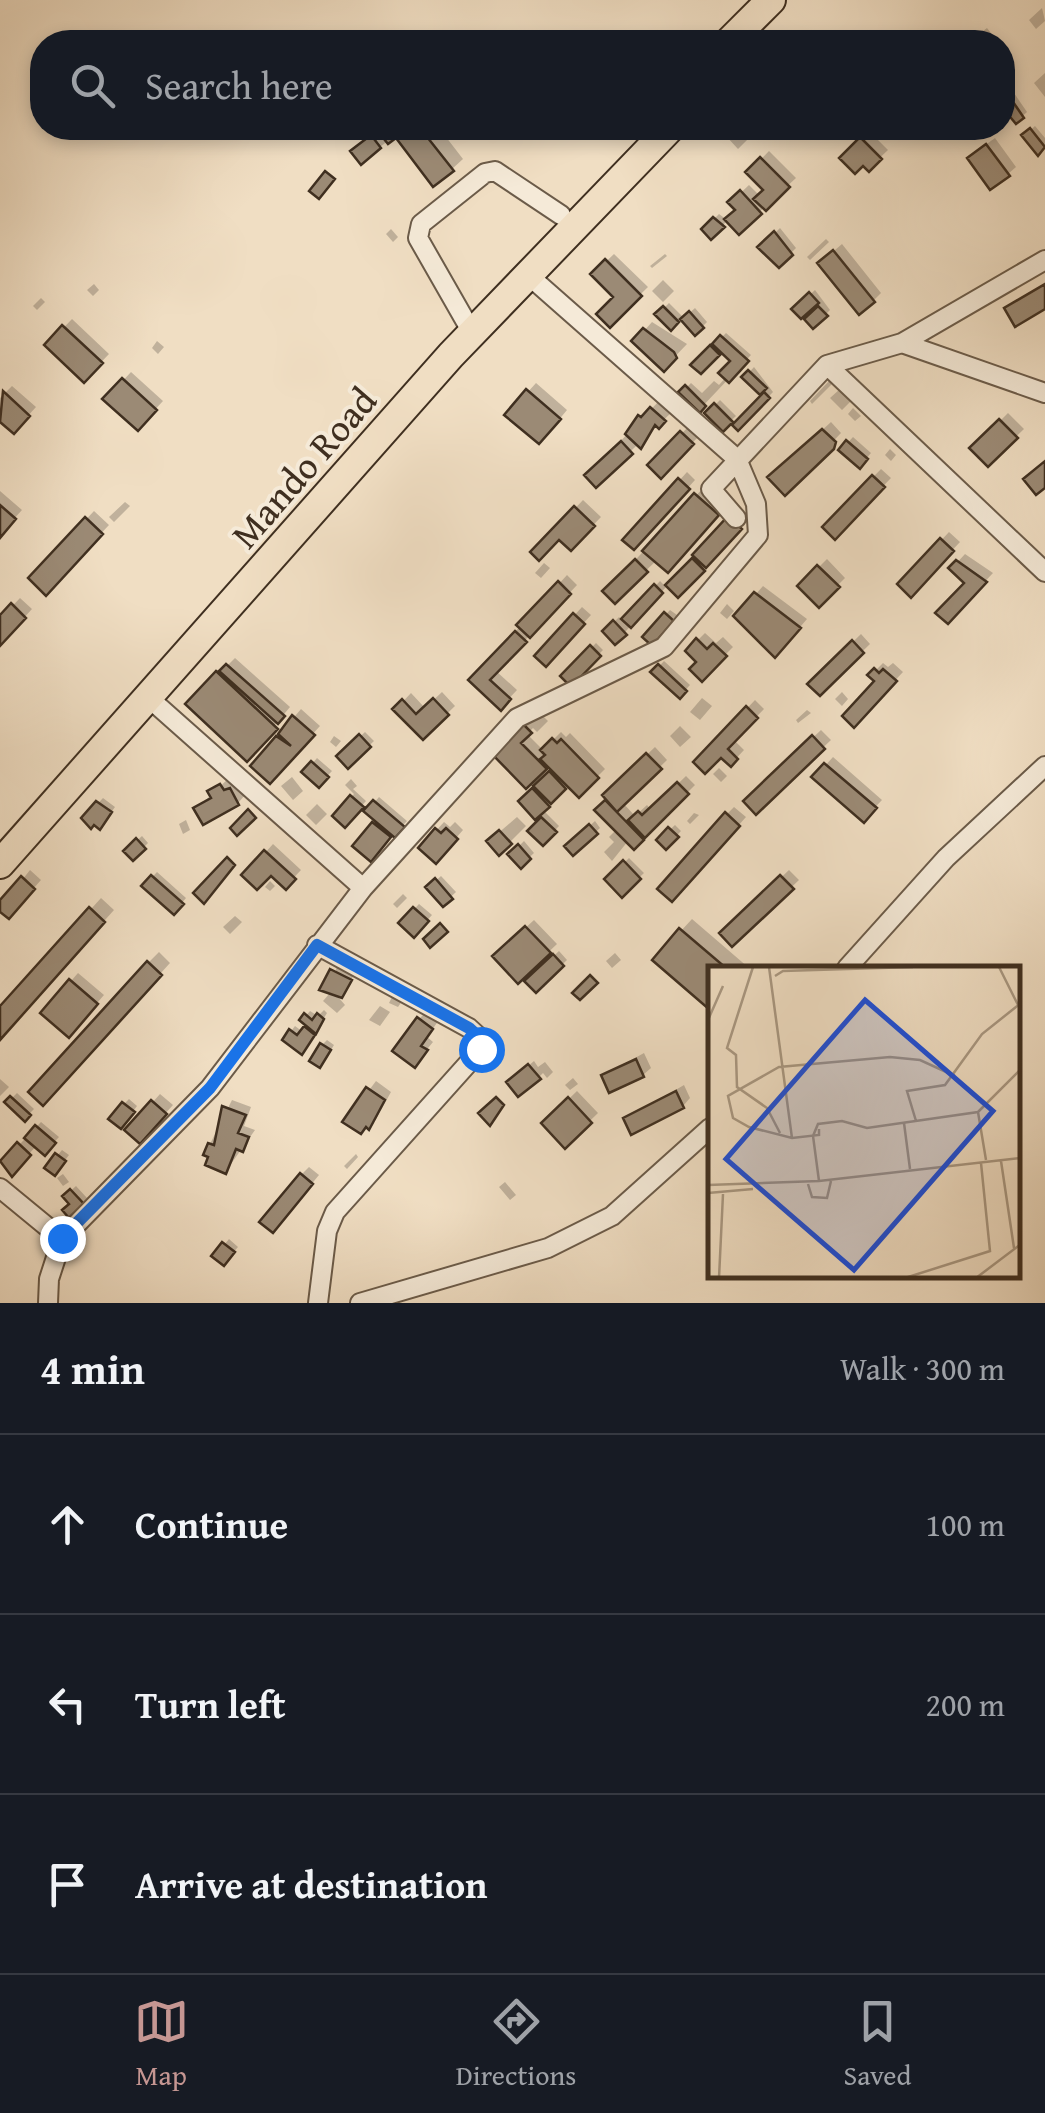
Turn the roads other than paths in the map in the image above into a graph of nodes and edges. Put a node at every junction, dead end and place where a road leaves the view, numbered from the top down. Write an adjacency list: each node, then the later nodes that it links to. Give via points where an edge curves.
1 (771, 0): 3 (highway)
2 (794, 0): 4 (highway)
3 (742, 30)
4 (764, 30)
5 (635, 140): 7 (highway, Mando Road)
6 (658, 140): 9 (highway, Mando Road)
7 (561, 215): 10 (highway, Mando Road); 10 (street, via 518,182 490,171 421,224 418,238)
8 (1045, 260): 11 (street)
9 (527, 274): 14 (street); 17 (highway, Mando Road)
10 (466, 322): 19 (highway, Mando Road)
11 (902, 342): 12 (street); 13 (street)
12 (828, 365): 14 (street); 16 (street)
13 (1045, 393)
14 (737, 458): 15 (street, via 711,489); 21 (street, via 756,504 758,535 748,551 652,656 517,718)
15 (736, 518)
16 (1045, 572)
17 (150, 698): 20 (highway, Mando Road); 21 (street)
18 (1045, 766): 23 (street, via 946,858)
19 (0, 840)
20 (0, 864)
21 (363, 888): 22 (street)
22 (317, 945): 26 (street, via 210,1088); 28 (street, via 481,1039 481,1049 336,1212 327,1231)
23 (849, 966)
24 (708, 1130): 29 (street, via 612,1216 548,1248)
25 (0, 1188): 26 (street)
26 (62, 1238): 27 (street)
27 (48, 1303)
28 (318, 1303)
29 (360, 1303)

